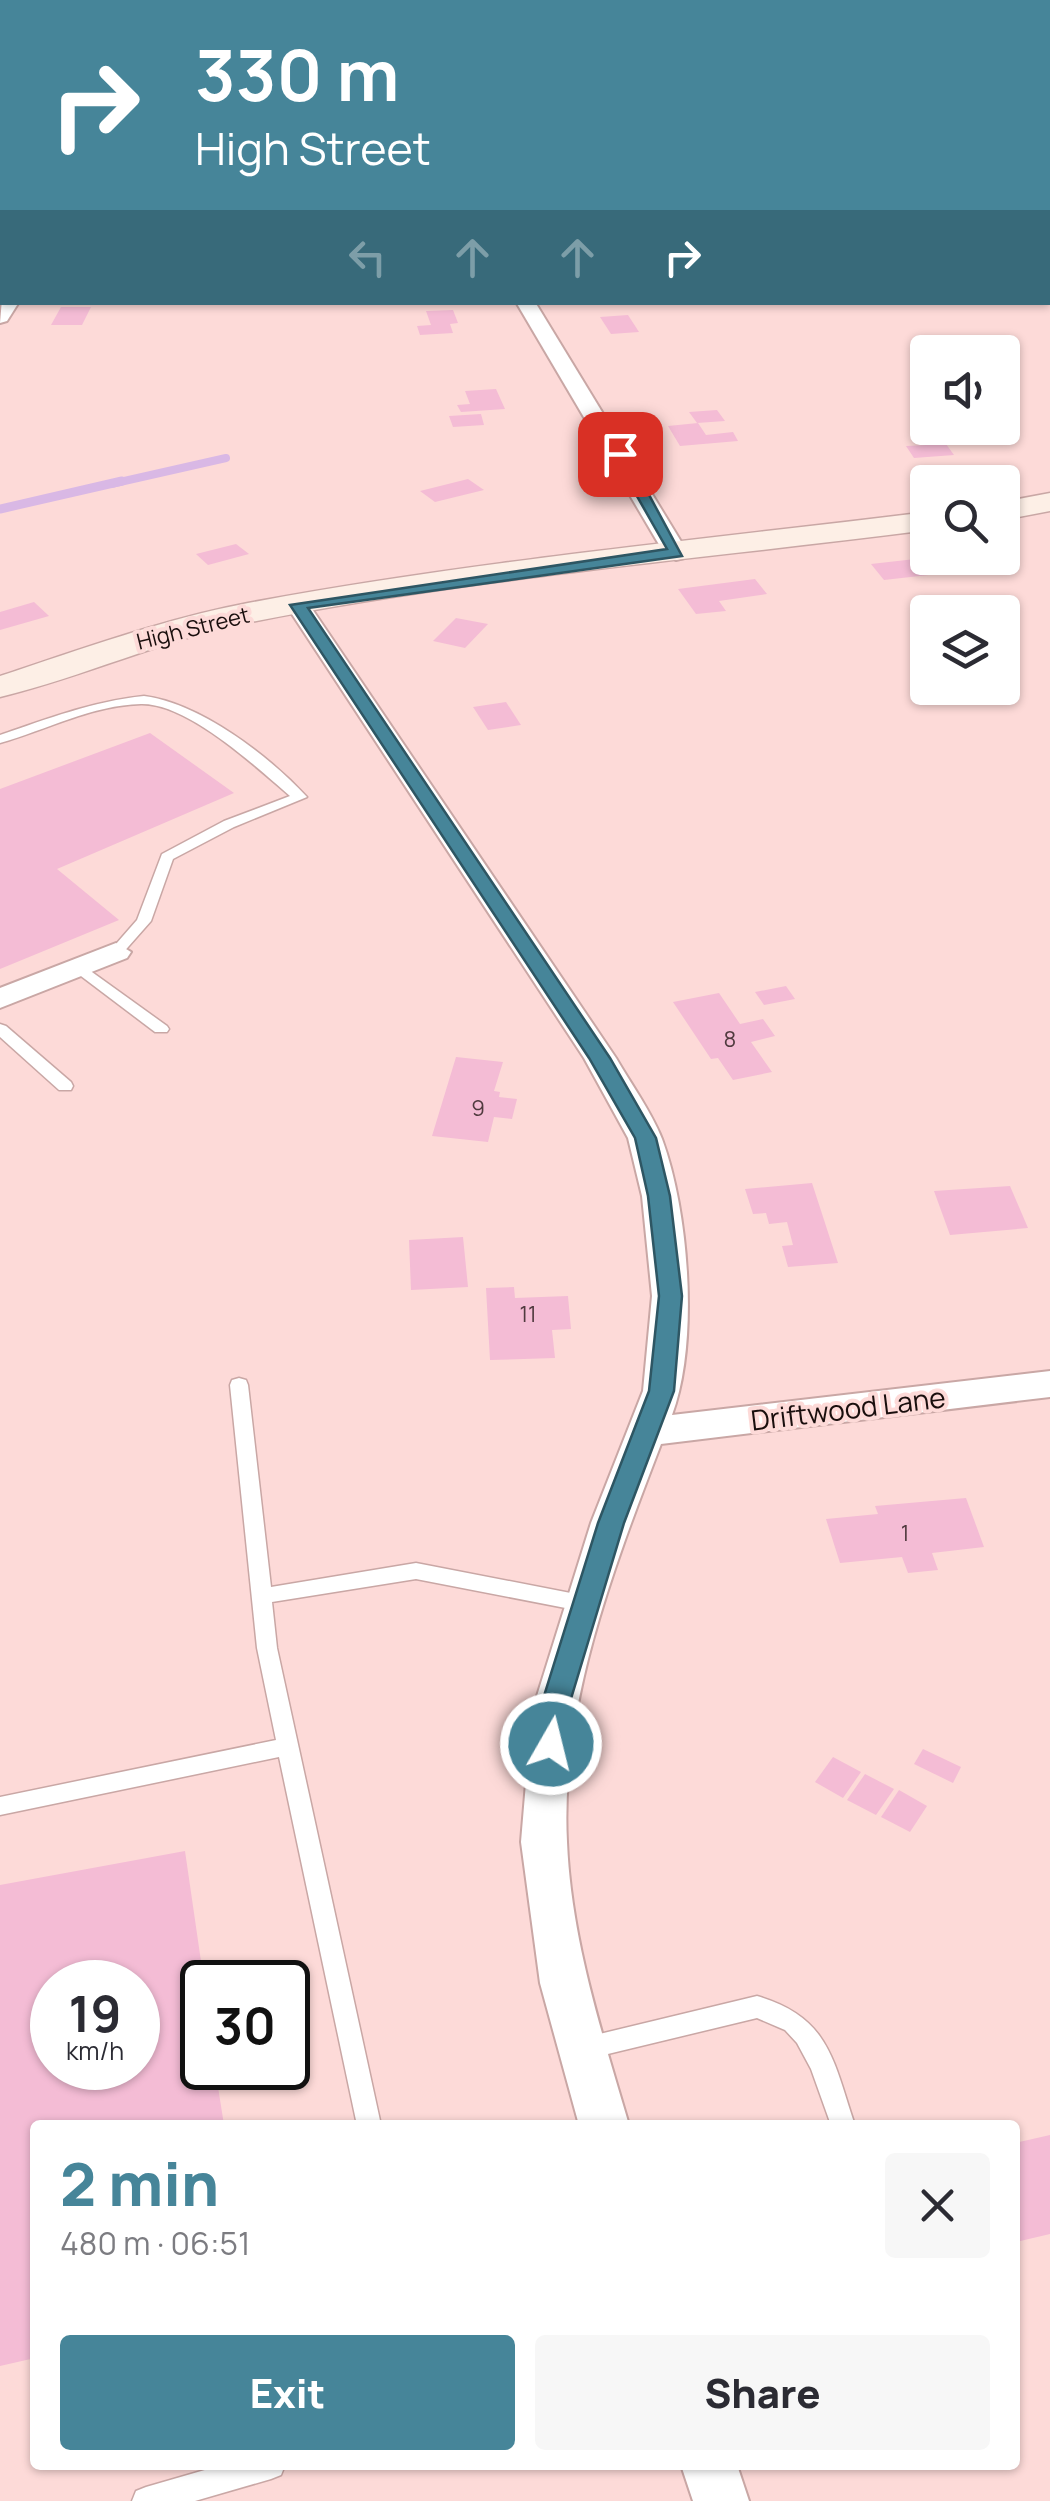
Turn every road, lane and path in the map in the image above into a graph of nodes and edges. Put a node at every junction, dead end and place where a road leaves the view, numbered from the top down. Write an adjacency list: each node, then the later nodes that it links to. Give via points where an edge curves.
1 (527, 305): 5 (street)
2 (1050, 502): 3 (main road)
3 (1020, 508)
4 (910, 522): 5 (main road, High Street)
5 (676, 552): 6 (main road, High Street)
6 (298, 605): 7 (main road, High Street, via 182,628); 17 (street, via 558,994 645,1138 670,1296 662,1391)
7 (0, 687)
8 (0, 739): 9 (lane, via 88,710 155,700 232,741 300,797 167,857 144,921)
9 (116, 952): 10 (street)
10 (78, 967): 11 (street); 12 (lane)
11 (0, 999)
12 (161, 1028)
13 (0, 1029): 14 (lane)
14 (65, 1086)
15 (1050, 1384): 17 (street, Driftwood Lane)
16 (239, 1385): 18 (lane)
17 (646, 1432): 19 (street)
18 (262, 1596): 19 (lane, via 416,1571); 20 (lane)
19 (586, 1604): 22 (street, via 553,1712 544,1842 564,1983)
20 (288, 1746): 21 (lane); 23 (lane)
21 (0, 1806)
22 (582, 2049): 24 (street); 25 (lane, via 757,2007 782,2011 808,2034)
23 (367, 2120)
24 (603, 2120)
25 (842, 2120)
26 (254, 2470): 28 (lane)
27 (711, 2470): 29 (street)
28 (146, 2501)
29 (721, 2501)

